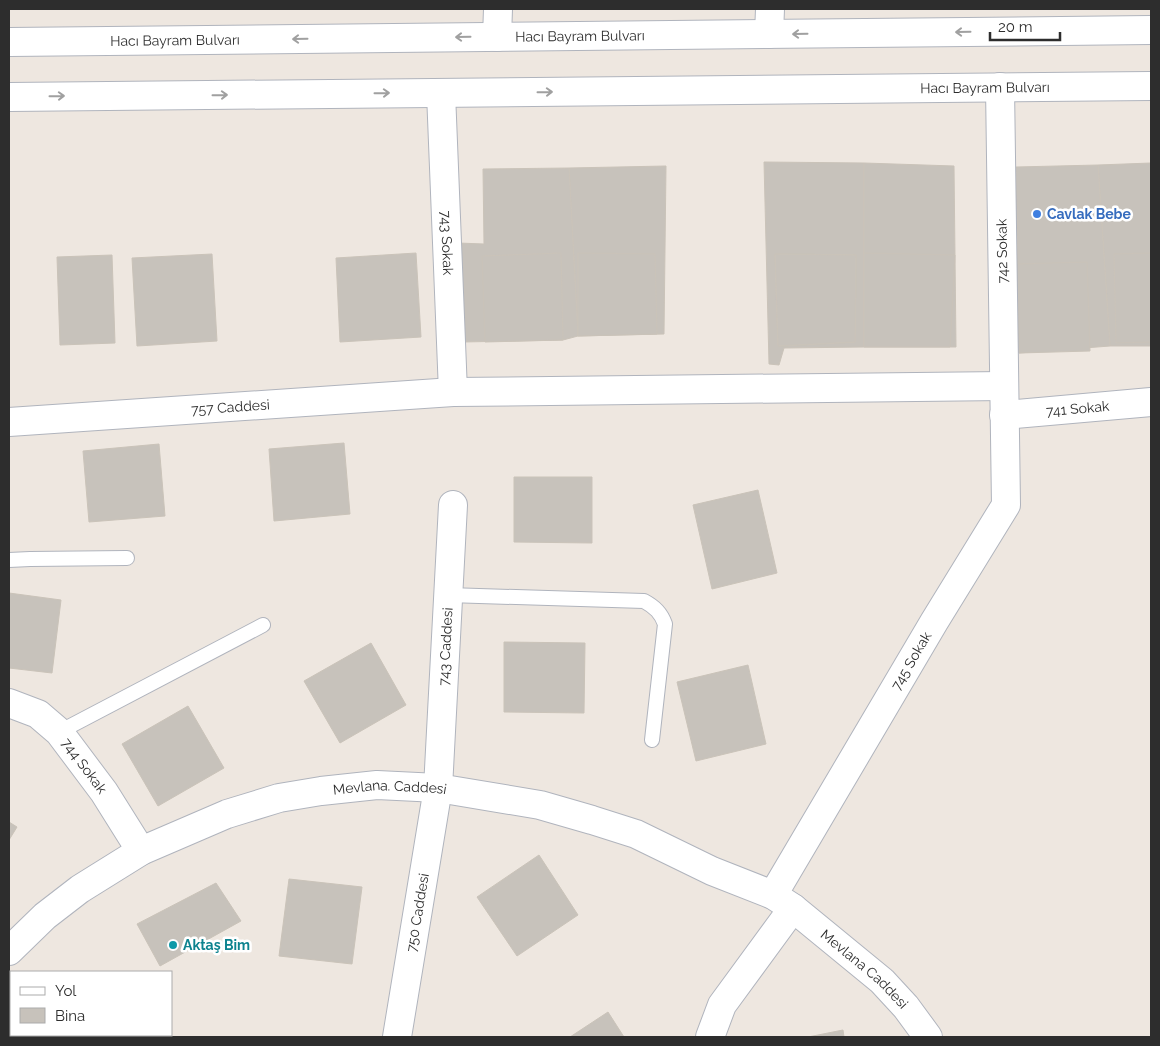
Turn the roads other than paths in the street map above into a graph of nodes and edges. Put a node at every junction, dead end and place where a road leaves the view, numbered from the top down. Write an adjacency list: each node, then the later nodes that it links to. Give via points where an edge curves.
1 (498, 9): 4 (street)
2 (770, 21): 3 (street, Hacı Bayram Bulvarı, one-way to 2); 4 (street, Hacı Bayram Bulvarı)
3 (1151, 30)
4 (497, 37): 5 (street, Hacı Bayram Bulvarı, one-way to 5)
5 (9, 42)
6 (1151, 86): 7 (street, Hacı Bayram Bulvarı)
7 (1000, 88): 8 (street, Hacı Bayram Bulvarı, one-way to 7); 10 (street, 742 Sokak)
8 (441, 93): 9 (street, Hacı Bayram Bulvarı, one-way to 8); 11 (street, 743 Sokak)
9 (9, 97)
10 (1004, 386): 11 (street, 757 Caddesi); 13 (street, 742 Sokak)
11 (453, 392): 14 (street, 757 Caddesi)
12 (1151, 402): 13 (street, 741 Sokak)
13 (1004, 415): 25 (street, 745 Sokak, via 1006,505 934,622)
14 (9, 422)
15 (453, 505): 18 (street, 743 Caddesi)
16 (126, 558): 17 (lane)
17 (9, 560)
18 (448, 595): 22 (lane, via 644,601 651,605 665,624); 23 (street, 743 Caddesi)
19 (263, 626): 21 (lane)
20 (9, 703): 21 (street, 744 Sokak, via 38,714)
21 (59, 732): 24 (street, 744 Sokak, via 104,792)
22 (652, 740)
23 (438, 788): 24 (street, Mevlana. Caddesi, via 377,786 279,798 227,814); 25 (street, Mevlana. Caddesi, via 540,805 636,834); 27 (street, 750 Caddesi)
24 (141, 852): 26 (street, Mevlana. Caddesi, via 80,889 45,916)
25 (783, 902): 28 (street, 745 Sokak, via 722,1005); 29 (street, Mevlana Caddesi, via 882,981)
26 (9, 951)
27 (396, 1037)
28 (710, 1037)
29 (928, 1037)

